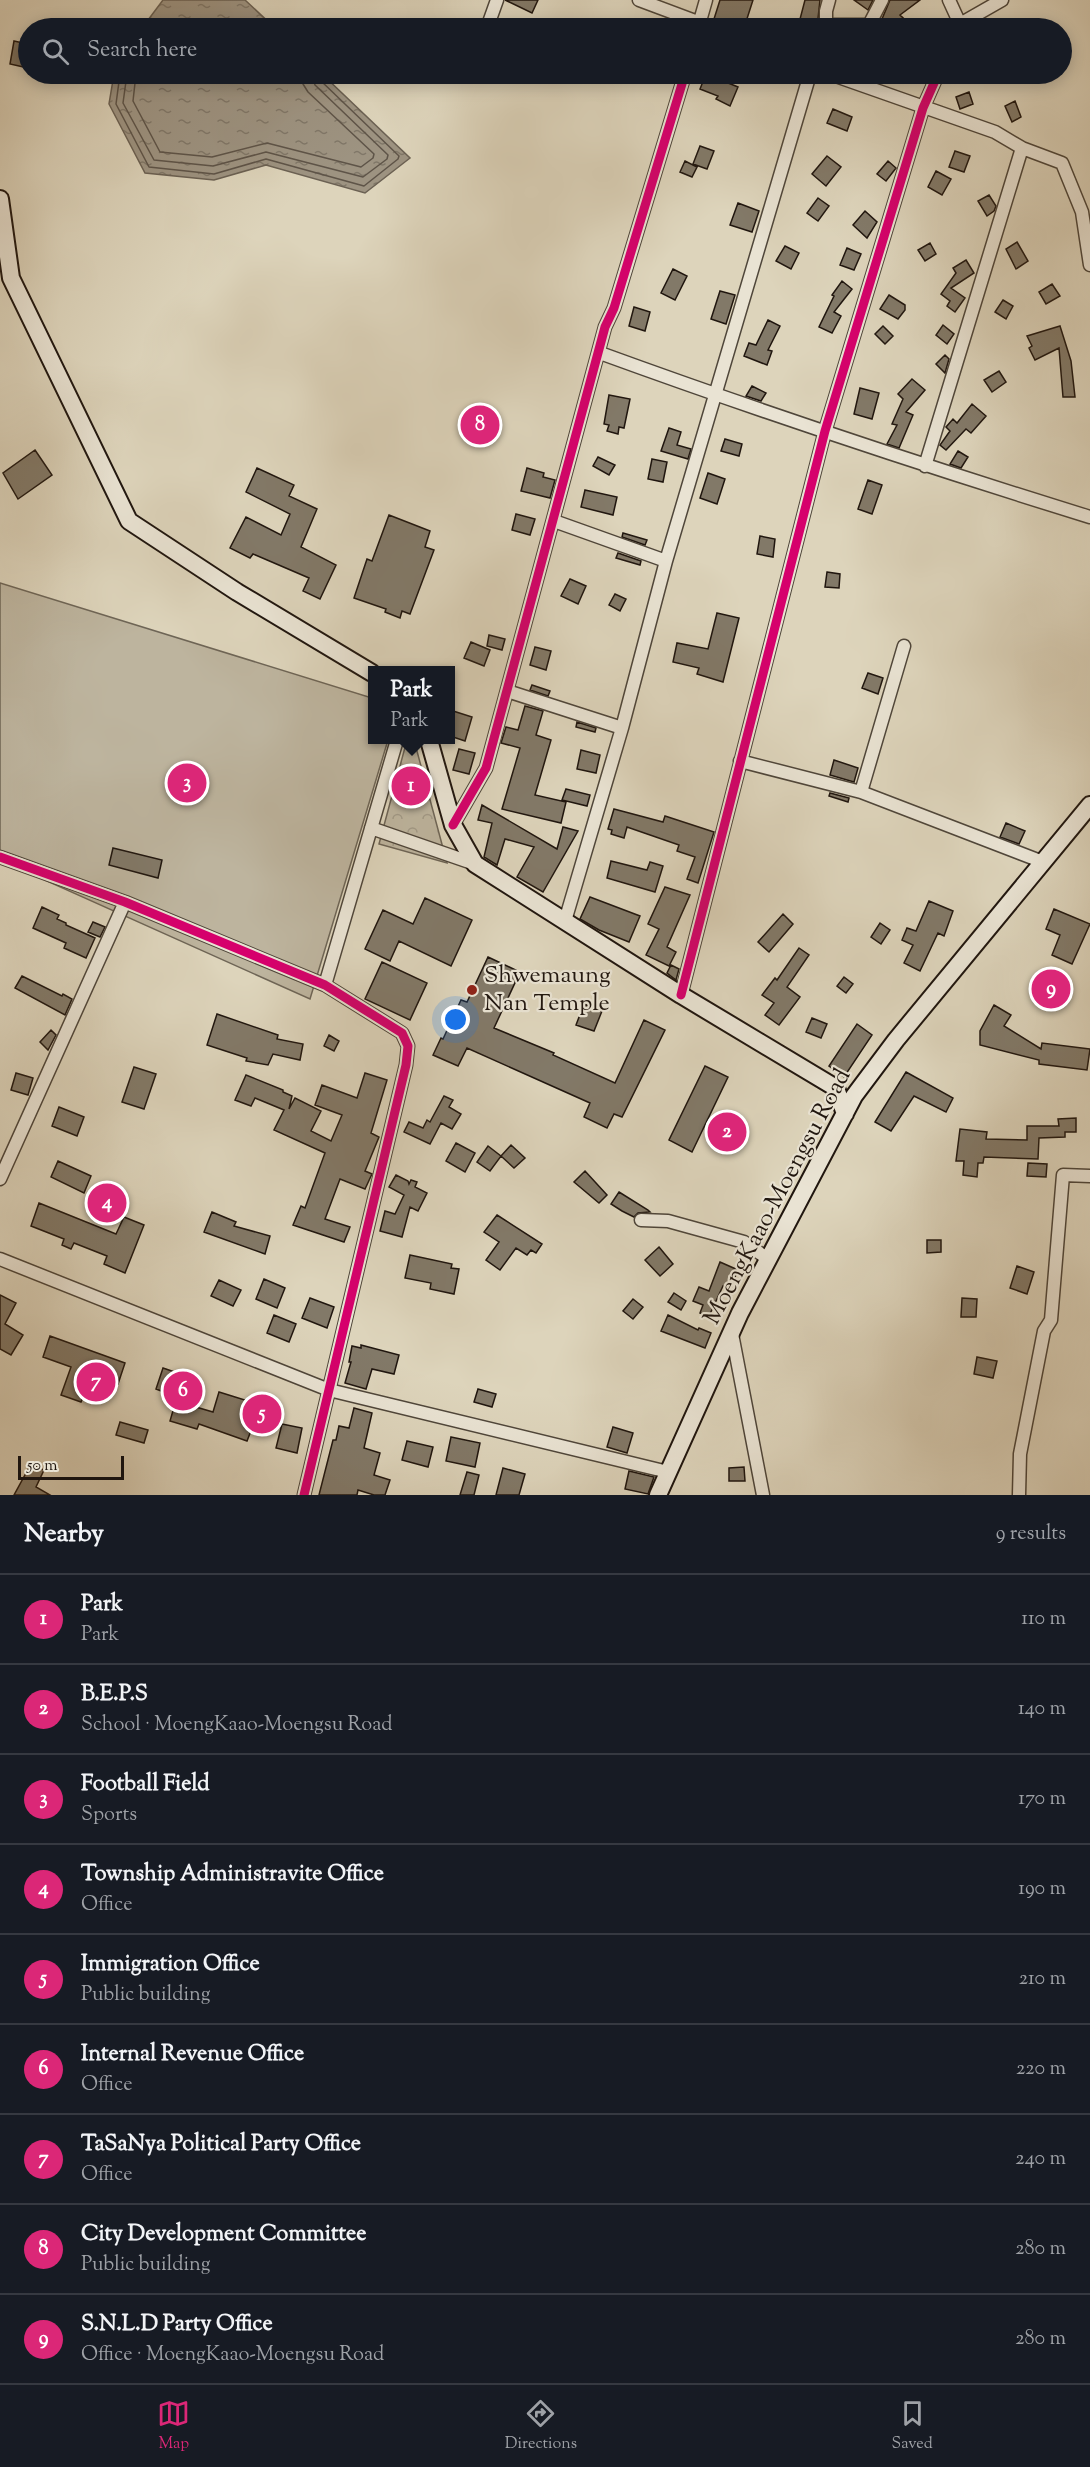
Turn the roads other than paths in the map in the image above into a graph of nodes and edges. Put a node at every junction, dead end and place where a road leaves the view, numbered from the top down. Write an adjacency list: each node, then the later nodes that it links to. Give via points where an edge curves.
1 (497, 0): 8 (street)
2 (639, 0): 9 (street)
3 (706, 0): 10 (street)
4 (829, 0): 11 (street)
5 (882, 0): 12 (street)
6 (949, 0): 13 (street)
7 (1002, 0): 14 (street)
8 (491, 18)
9 (681, 18)
10 (701, 18)
11 (826, 18)
12 (873, 18)
13 (956, 18)
14 (972, 18)
15 (682, 84): 23 (street)
16 (807, 84): 24 (street)
17 (857, 84): 19 (street)
18 (934, 84): 19 (street)
19 (923, 108): 20 (street, via 995,132); 25 (street)
20 (1022, 148): 22 (street, via 1062,163 1082,212); 26 (street)
21 (0, 199): 31 (main road, via 11,278 129,521)
22 (1090, 265)
23 (600, 353): 24 (street); 28 (street)
24 (716, 395): 25 (street); 29 (street)
25 (825, 430): 26 (street); 36 (street)
26 (926, 466): 27 (street)
27 (1090, 517)
28 (554, 521): 29 (street); 32 (street)
29 (666, 561): 33 (street)
30 (904, 646): 37 (street)
31 (368, 671)
32 (507, 691): 33 (street); 39 (street, via 486,768)
33 (622, 728): 45 (street)
34 (396, 744): 40 (street)
35 (430, 744): 39 (main road)
36 (740, 761): 37 (street); 47 (street)
37 (861, 792): 42 (street)
38 (1090, 805): 42 (main road, MoengKaao-Moengsu Road)
39 (453, 825): 43 (main road)
40 (371, 828): 43 (street); 46 (street)
41 (0, 857): 44 (street)
42 (1043, 862): 48 (main road, MoengKaao-Moengsu Road)
43 (474, 864): 45 (main road)
44 (125, 902): 46 (street); 52 (street)
45 (565, 921): 47 (main road)
46 (325, 985): 57 (street, via 402,1033 408,1046)
47 (681, 995): 49 (main road)
48 (865, 1079): 49 (main road); 50 (main road, MoengKaao-Moengsu Road)
49 (836, 1088): 50 (main road)
50 (845, 1114): 55 (main road, MoengKaao-Moengsu Road)
51 (1090, 1176): 62 (street, via 1063,1175 1051,1320 1044,1331 1020,1454)
52 (0, 1179)
53 (641, 1220): 55 (street, via 668,1221 744,1242)
54 (0, 1259): 57 (street)
55 (768, 1259): 56 (main road, MoengKaao-Moengsu Road)
56 (732, 1334): 58 (main road, MoengKaao-Moengsu Road); 61 (street)
57 (329, 1390): 58 (street); 59 (street)
58 (668, 1472): 60 (main road, MoengKaao-Moengsu Road)
59 (304, 1495)
60 (658, 1495)
61 (763, 1495)
62 (1019, 1495)

